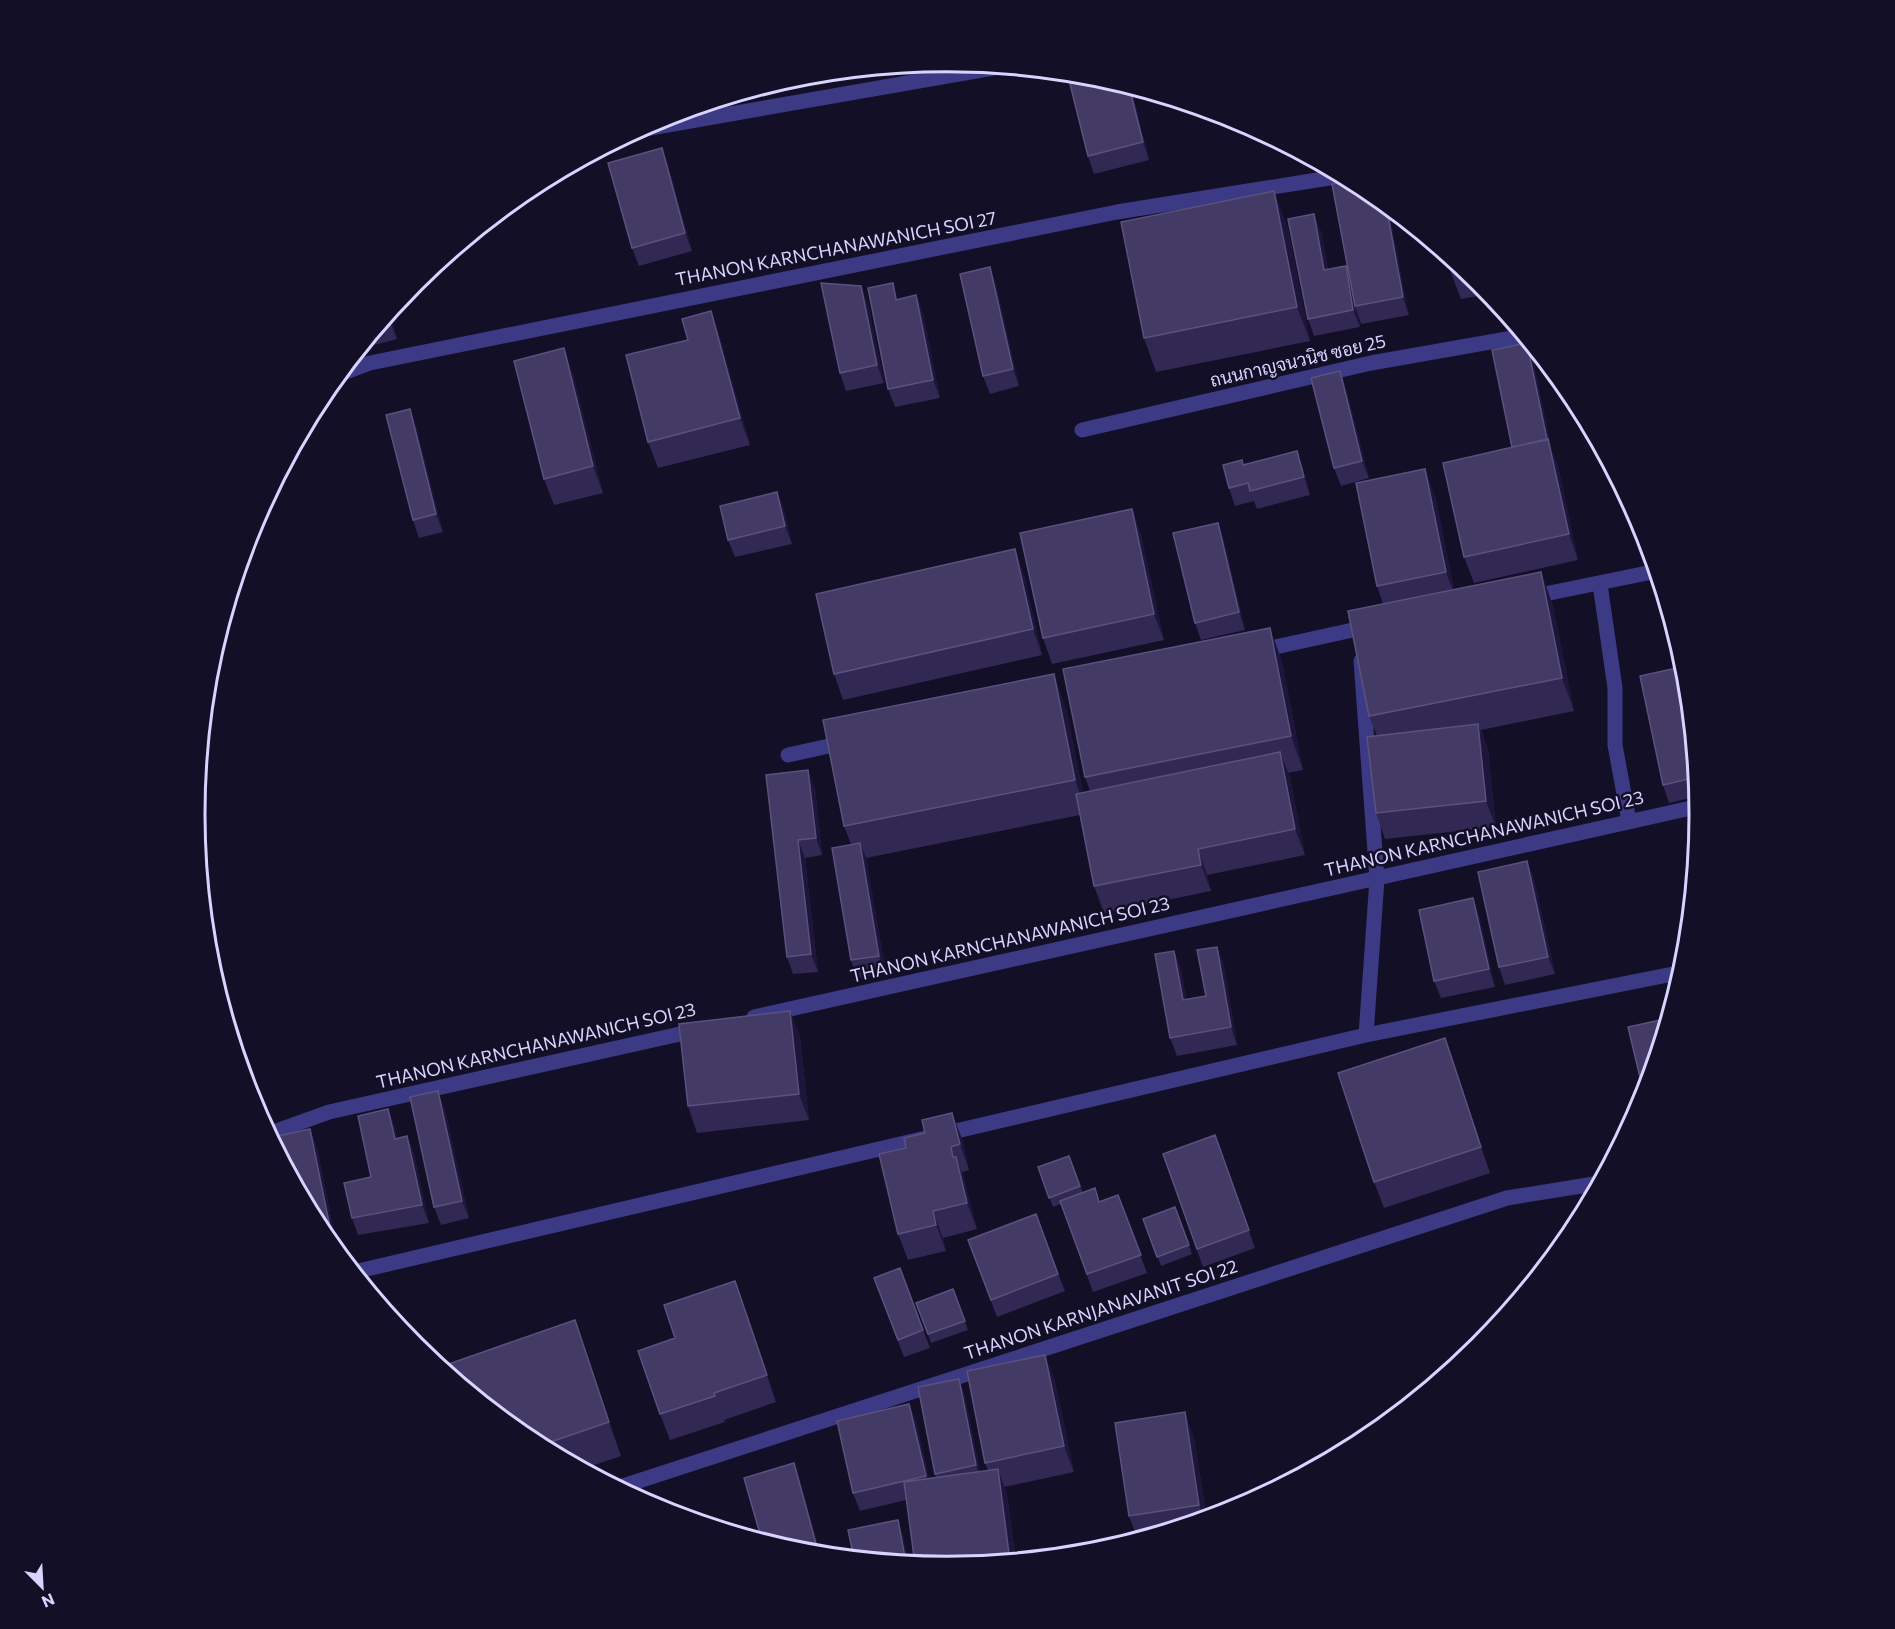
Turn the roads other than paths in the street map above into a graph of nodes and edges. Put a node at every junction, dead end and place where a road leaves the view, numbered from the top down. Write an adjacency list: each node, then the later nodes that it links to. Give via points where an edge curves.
1 (948, 72): 2 (street)
2 (680, 122)
3 (1330, 178): 5 (street, THANON KARNCHANAWANICH SOI 27, via 1117,212)
4 (1516, 337): 6 (street, ถนนกาญจนวนิช ซอย 25, via 1371,363)
5 (353, 369)
6 (1082, 430)
7 (1650, 573): 8 (street)
8 (1600, 584): 9 (street); 16 (street, via 1615,688 1615,745)
9 (1520, 598)
10 (1381, 624): 11 (street)
11 (1358, 628): 12 (street); 17 (street)
12 (1242, 654)
13 (858, 739): 14 (street)
14 (788, 754)
15 (1690, 808): 16 (street, THANON KARNCHANAWANICH SOI 23)
16 (1629, 820): 17 (street, THANON KARNCHANAWANICH SOI 23)
17 (1377, 879): 19 (street, THANON KARNCHANAWANICH SOI 23); 21 (street)
18 (1673, 974): 21 (street)
19 (737, 1021)
20 (714, 1026): 22 (street, THANON KARNCHANAWANICH SOI 23, via 329,1112)
21 (1366, 1035): 24 (street)
22 (277, 1131)
23 (1592, 1184): 25 (street, THANON KARNJANAVANIT SOI 22, via 1507,1198)
24 (361, 1270)
25 (628, 1484)

